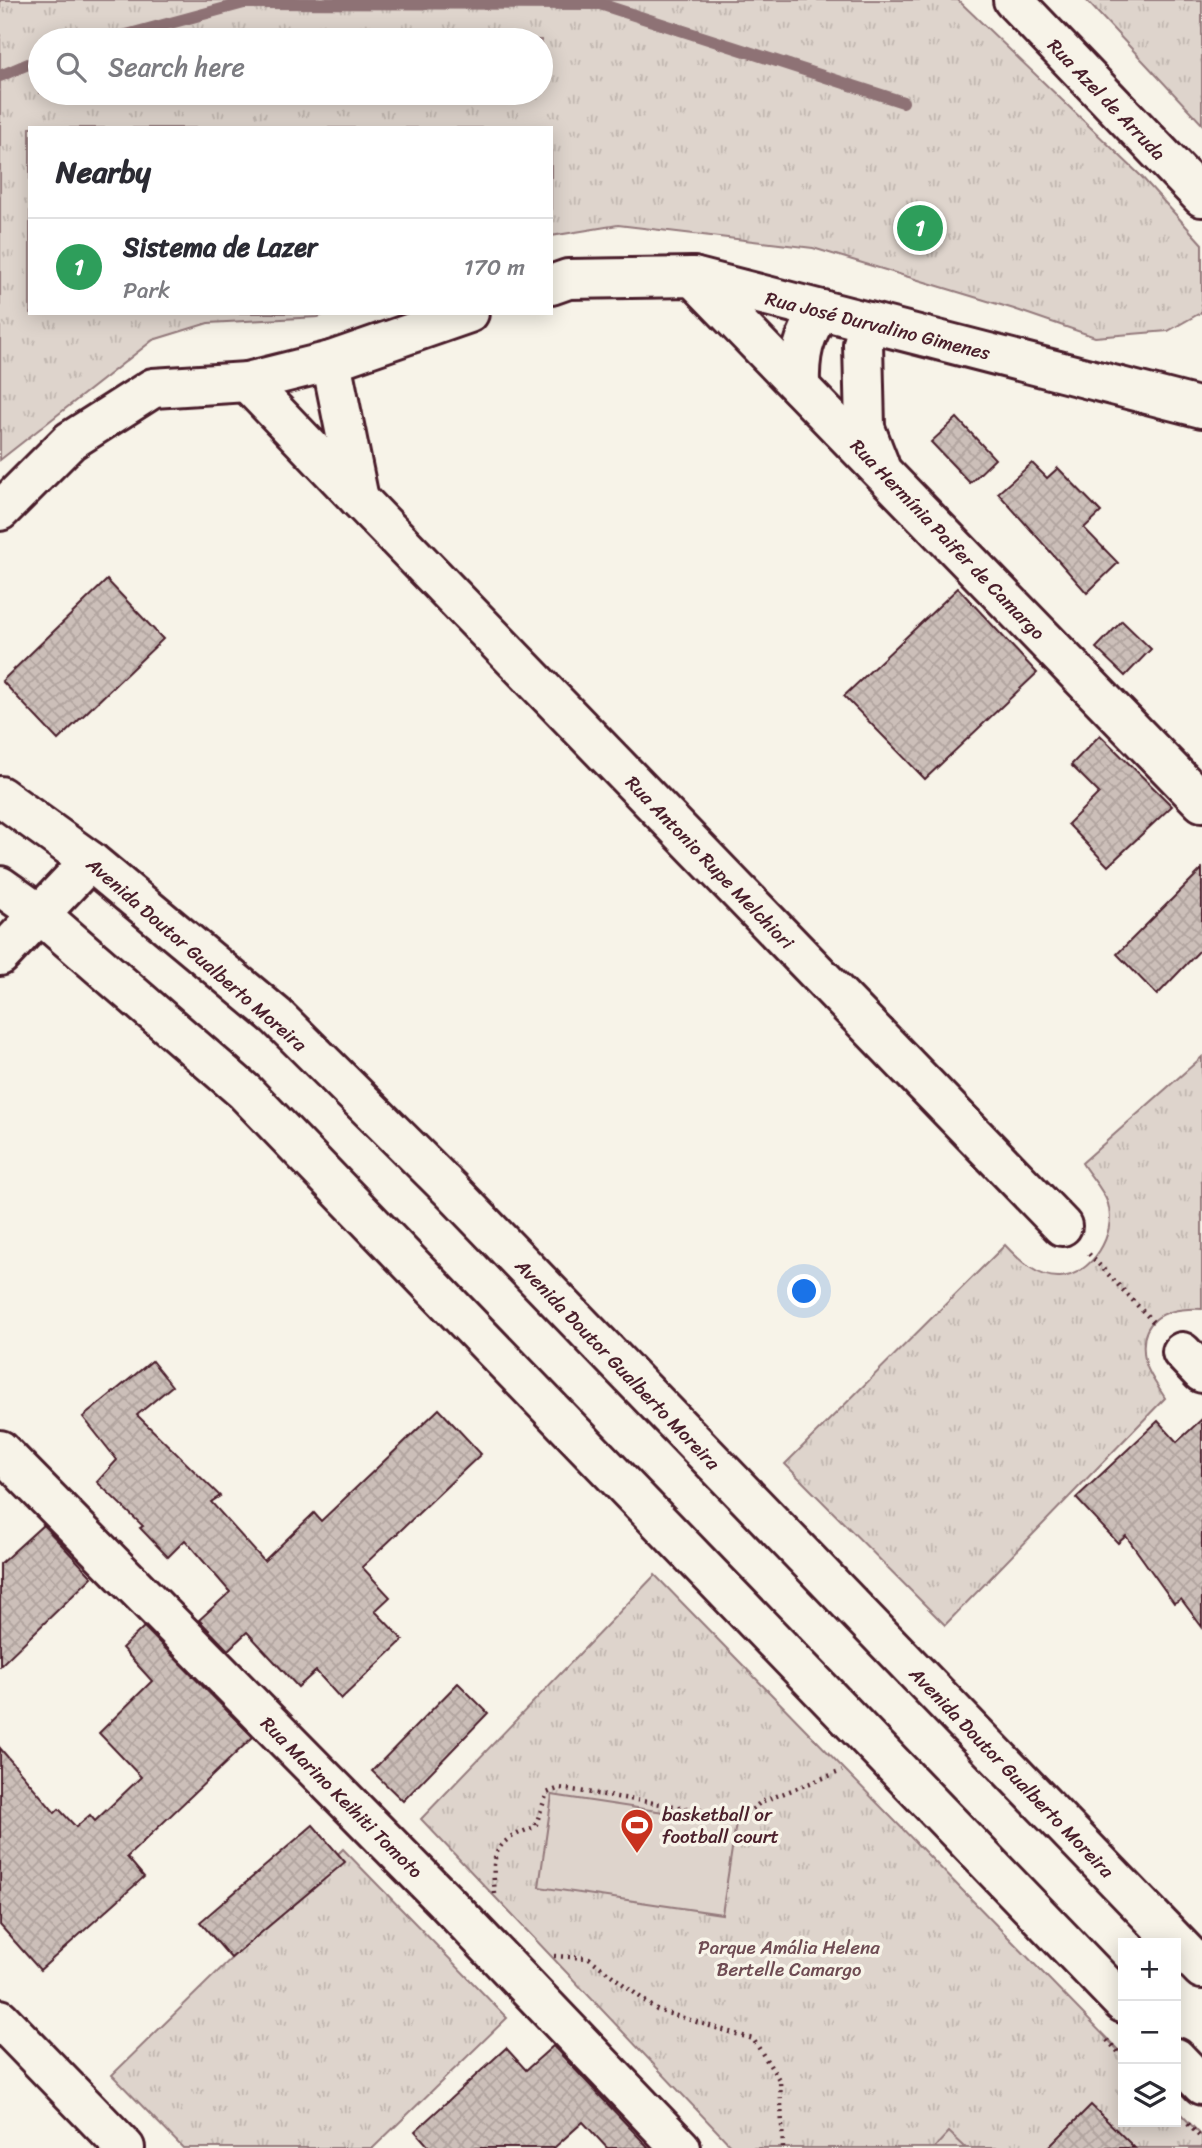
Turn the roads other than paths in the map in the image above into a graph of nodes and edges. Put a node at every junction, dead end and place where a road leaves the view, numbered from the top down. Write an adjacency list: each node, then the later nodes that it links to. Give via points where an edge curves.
1 (1013, 0): 2 (street, Rua Azel de Arruda)
2 (1202, 197)
3 (693, 277): 4 (street, Rua José Durvalino Gimenes, via 568,279); 5 (street, Rua José Durvalino Gimenes); 10 (street, Rua Hermínia Paifer de Camargo)
4 (553, 284)
5 (822, 310): 7 (street, Rua José Durvalino Gimenes); 10 (street, via 807,328 800,356)
6 (463, 315): 8 (street)
7 (869, 322): 11 (street, Rua José Durvalino Gimenes); 12 (street, via 863,344 865,428)
8 (331, 361): 9 (street); 13 (street)
9 (247, 382): 13 (street, Rua Antonio Rupe Melchiori); 14 (street, via 153,388 70,441)
10 (800, 387): 12 (street, Rua Hermínia Paifer de Camargo)
11 (1202, 408)
12 (883, 472): 16 (street, Rua Hermínia Paifer de Camargo)
13 (359, 499): 21 (street, Rua Antonio Rupe Melchiori)
14 (0, 511)
15 (0, 796): 17 (street, Avenida Doutor Gualberto Moreira)
16 (1202, 802)
17 (90, 861): 19 (street); 23 (street, Avenida Doutor Gualberto Moreira, via 295,1035 450,1189)
18 (0, 886): 19 (street)
19 (41, 915): 20 (street); 24 (street, via 245,1091)
20 (0, 956)
21 (1062, 1226)
22 (0, 1450): 29 (street, Rua Marino Keihiti Tomoto, via 444,1900)
23 (1202, 1969)
24 (1121, 2001)
25 (0, 2019): 28 (street)
26 (1181, 2063): 27 (street)
27 (1202, 2085)
28 (125, 2148)
29 (681, 2148)

